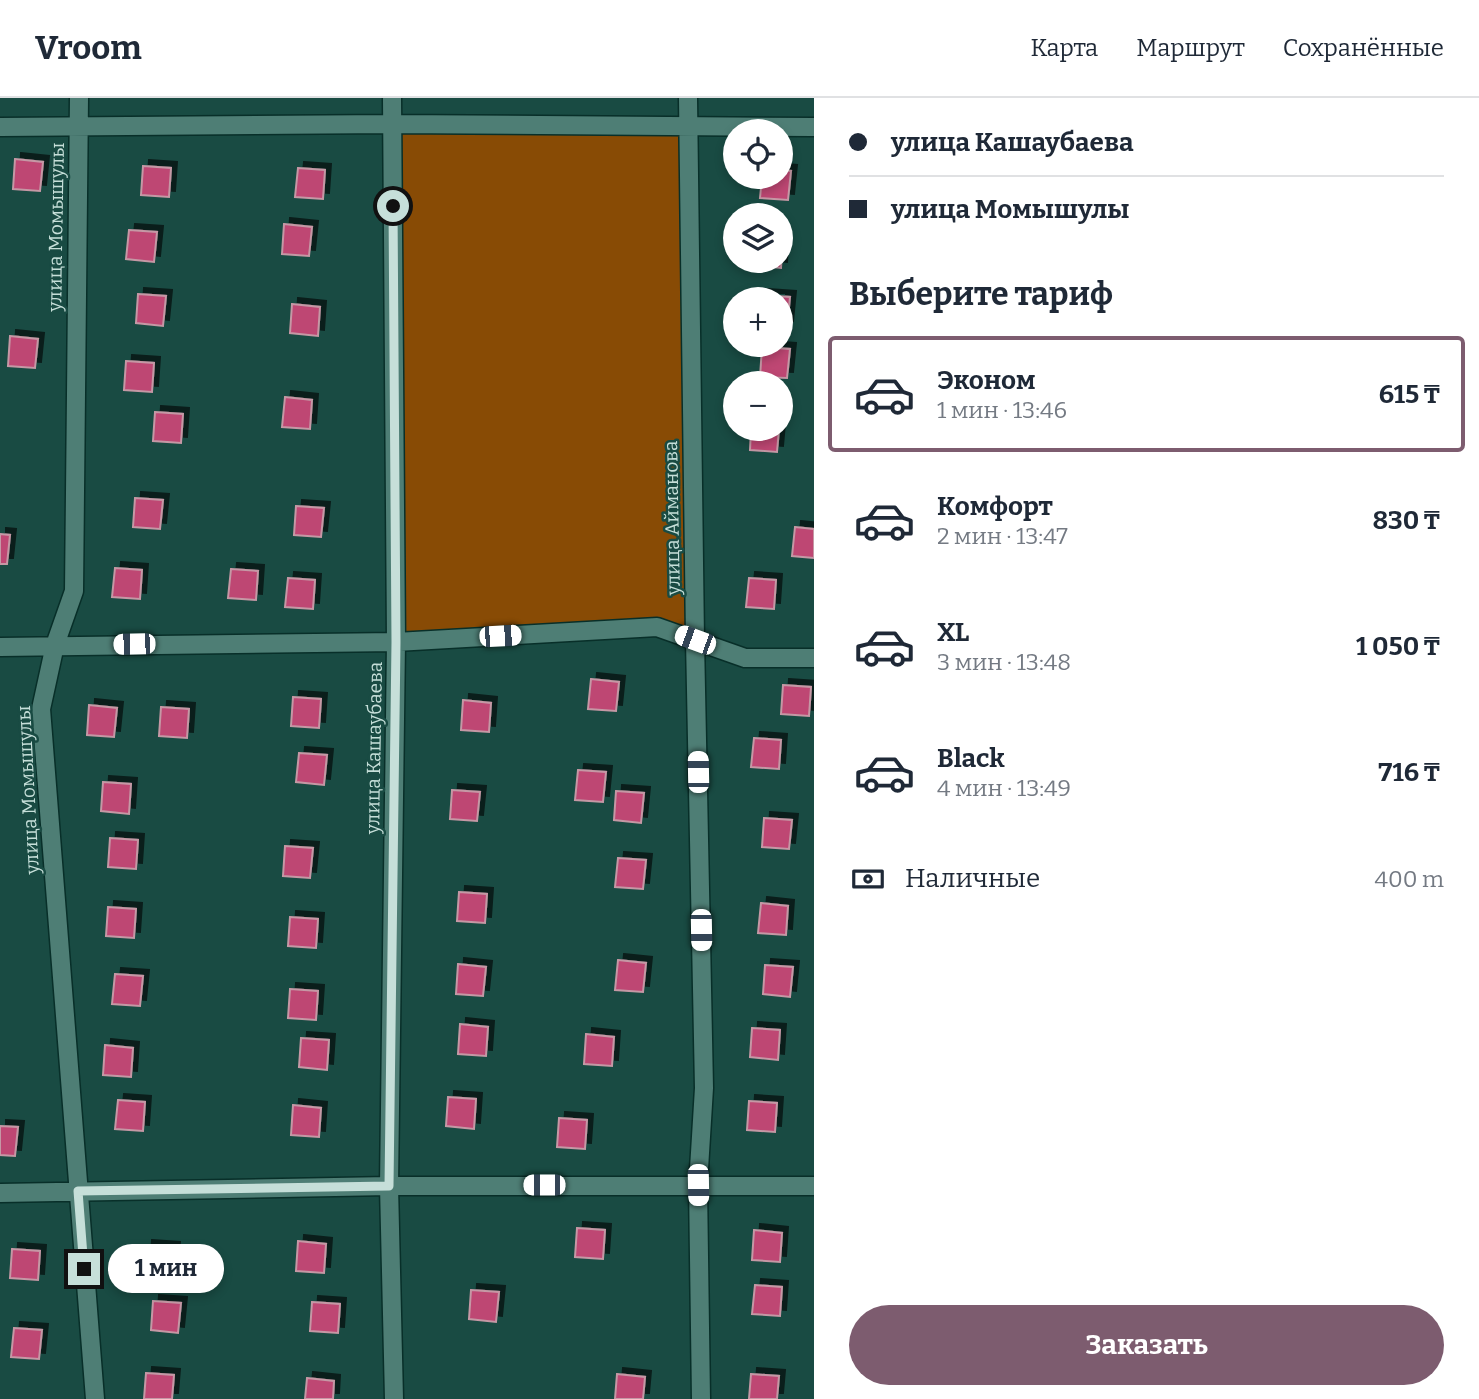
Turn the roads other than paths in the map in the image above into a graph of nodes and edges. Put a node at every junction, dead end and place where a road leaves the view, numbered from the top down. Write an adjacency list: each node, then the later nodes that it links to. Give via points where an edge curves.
1 (79, 98): 5 (street, улица Момышулы)
2 (392, 98): 4 (street, улица Кашаубаева)
3 (688, 98): 6 (street, улица Айманова)
4 (392, 124): 5 (street); 6 (street); 10 (street, улица Кашаубаева)
5 (79, 126): 7 (street); 11 (street, улица Момышулы, via 74,591)
6 (688, 126): 8 (street); 9 (street, улица Айманова)
7 (0, 127)
8 (814, 127)
9 (695, 640): 10 (street, via 657,627); 13 (street, via 745,658); 14 (street, улица Айманова, via 705,1088)
10 (396, 642): 11 (street); 16 (street, улица Кашаубаева)
11 (55, 645): 12 (street); 17 (street, улица Момышулы, via 41,709)
12 (0, 647)
13 (814, 658)
14 (698, 1185): 15 (street); 16 (street); 21 (street, улица Айманова)
15 (814, 1185)
16 (389, 1186): 17 (street); 20 (street, улица Кашаубаева)
17 (78, 1191): 18 (street); 19 (street, улица Момышулы)
18 (0, 1193)
19 (95, 1399)
20 (394, 1399)
21 (701, 1399)

